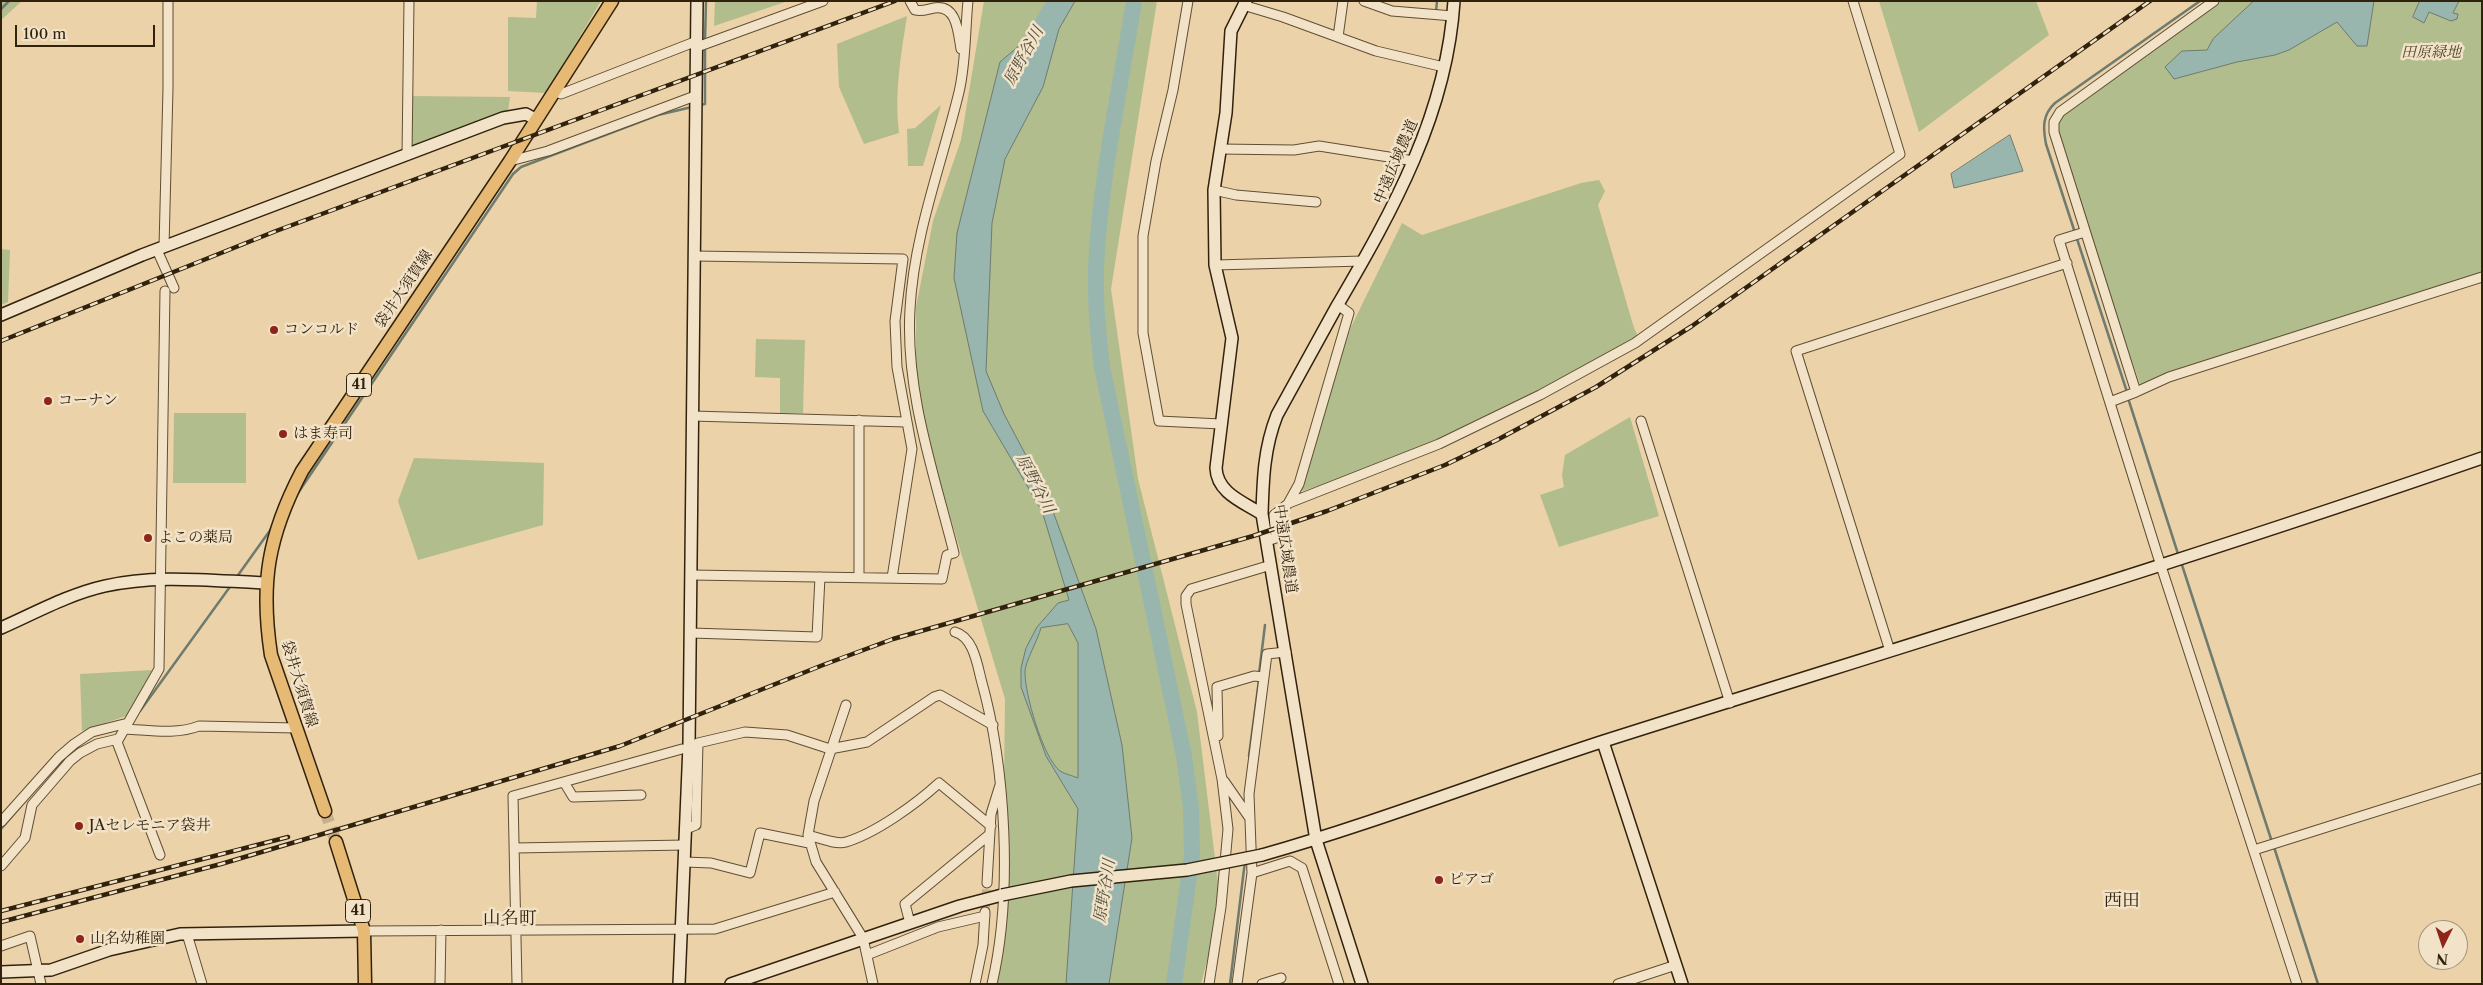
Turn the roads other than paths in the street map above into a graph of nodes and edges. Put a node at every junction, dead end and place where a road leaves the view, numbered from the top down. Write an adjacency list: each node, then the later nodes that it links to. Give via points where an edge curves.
1 (168, 1): 30 (street, via 168,88)
2 (409, 1): 24 (street)
3 (612, 1): 20 (main road, 袋井大須賀線 / 41)
4 (698, 1): 17 (street)
5 (824, 1): 17 (street)
6 (910, 1): 18 (street, via 915,10 936,7 952,12)
7 (968, 1): 18 (street)
8 (1188, 1): 44 (street, via 1143,236 1143,332 1159,422)
9 (1343, 1): 16 (street)
10 (1364, 1): 15 (street, via 1392,11)
11 (1454, 1): 15 (street, 中遠広域農道)
12 (1854, 1): 46 (street, via 1900,154 1635,343 1540,395 1439,444)
13 (2214, 1): 29 (street, via 2060,112 2054,122 2054,132)
14 (1245, 3): 16 (street); 23 (street, via 1231,31 1226,113)
15 (1453, 16): 19 (street, 中遠広域農道)
16 (1338, 37): 19 (street, via 1376,51)
17 (697, 44): 20 (street, via 562,94); 21 (street)
18 (962, 65): 54 (street, via 960,89 917,254 910,308 909,357 917,406 954,553 947,555 942,579)
19 (1444, 67): 26 (street, 中遠広域農道, via 1429,124)
20 (554, 90): 22 (main road, 袋井大須賀線 / 41)
21 (695, 96): 25 (street); 31 (street)
22 (535, 119): 24 (street, via 526,114 503,118); 25 (main road, 袋井大須賀線 / 41)
23 (1220, 149): 26 (street, via 1294,150 1319,146); 27 (street)
24 (407, 155): 30 (street)
25 (510, 161): 56 (main road, 袋井大須賀線 / 41, via 302,471 283,507)
26 (1414, 161): 32 (street, 中遠広域農道)
27 (1214, 190): 28 (street, via 1236,196); 34 (street)
28 (1316, 202)
29 (2084, 232): 33 (street, via 2059,240); 38 (street)
30 (160, 249): 37 (street); 55 (street, via 170,289)
31 (694, 256): 40 (street); 43 (street, via 903,259 895,321 897,367)
32 (1363, 261): 34 (street); 36 (street, 中遠広域農道)
33 (2067, 263): 39 (street); 60 (street, via 1796,350)
34 (1215, 264): 44 (street, via 1232,338)
35 (2482, 278): 38 (street, via 2169,377)
36 (1338, 305): 46 (street, via 1349,313 1299,484); 47 (street, 中遠広域農道, via 1270,433 1264,465)
37 (1, 315)
38 (2136, 392): 39 (street)
39 (2110, 402): 50 (street)
40 (692, 416): 41 (street); 51 (street)
41 (859, 420): 43 (street); 53 (street)
42 (1641, 421): 63 (street)
43 (906, 422): 54 (street, via 912,449)
44 (1221, 424): 47 (street, via 1216,468 1219,485)
45 (2482, 458): 50 (street)
46 (1289, 503): 48 (street, via 1274,515 1276,538)
47 (1262, 514): 48 (street, 中遠広域農道)
48 (1267, 541): 49 (street, 中遠広域農道)
49 (1271, 565): 61 (street, 中遠広域農道); 72 (street, via 1191,589 1186,596)
50 (2164, 565): 60 (street); 88 (street)
51 (691, 575): 52 (street); 59 (street)
52 (820, 577): 53 (street); 59 (street, via 816,637)
53 (859, 577): 54 (street)
54 (892, 578)
55 (160, 580): 56 (street); 57 (street, via 103,586); 66 (street, via 160,669)
56 (266, 583): 67 (main road, 袋井大須賀線 / 41, via 265,618 270,655)
57 (1, 628)
58 (955, 632): 65 (street, via 967,640 975,658)
59 (690, 633): 81 (street)
60 (1890, 651): 63 (street)
61 (1286, 652): 62 (street, via 1267,654); 84 (street, 中遠広域農道)
62 (1264, 677): 72 (street, via 1254,676 1217,686); 79 (street, via 1249,794)
63 (1730, 703): 69 (street)
64 (846, 705): 71 (street)
65 (992, 724): 71 (street, via 940,695 867,742); 75 (street)
66 (126, 726): 67 (street, via 156,731 199,726); 68 (street); 80 (street, via 92,732 74,744)
67 (296, 728): 78 (main road, 袋井大須賀線 / 41)
68 (118, 739): 89 (street, via 116,742); 91 (street, via 97,744 70,761 32,805 25,838)
69 (1603, 742): 84 (street); 105 (street)
70 (682, 749): 76 (street)
71 (830, 749): 81 (street, via 787,735 745,732 698,743 696,825); 83 (street, via 814,801)
72 (1218, 759): 74 (street)
73 (2482, 778): 88 (street)
74 (1222, 779): 79 (street); 120 (street, via 1228,828 1221,907)
75 (1001, 781): 82 (street, via 995,796); 95 (street)
76 (564, 782): 77 (street, via 573,797); 87 (street, via 513,796)
77 (641, 795)
78 (325, 811)
79 (1251, 819): 92 (street)
80 (1, 822)
81 (686, 829): 86 (street)
82 (990, 830): 83 (street, via 939,784 888,821 846,842); 93 (street); 96 (street, via 905,904)
83 (809, 839): 90 (street, via 760,833 750,873 711,863); 94 (street, via 816,862)
84 (1316, 840): 95 (street, bridge, via 1187,870 1071,881); 124 (street, 中遠広域農道)
85 (336, 842): 100 (main road, 41)
86 (685, 845): 87 (street); 90 (street)
87 (515, 848): 98 (street)
88 (2256, 850): 127 (street)
89 (160, 855)
90 (685, 862): 97 (street)
91 (1, 866)
92 (1252, 873): 121 (street); 123 (street, via 1290,861 1302,868)
93 (988, 883)
94 (834, 892): 97 (street, via 725,928); 102 (street)
95 (1002, 895): 96 (street); 110 (street)
96 (910, 922): 102 (street)
97 (681, 928): 98 (street); 116 (street)
98 (517, 929): 99 (street); 115 (street)
99 (441, 930): 100 (street); 114 (street)
100 (364, 931): 101 (street); 113 (main road, 41)
101 (188, 934): 107 (street, via 109,950); 112 (street)
102 (864, 938): 104 (street); 109 (street)
103 (1, 946): 107 (street, via 30,936)
104 (867, 955): 118 (street); 119 (street, via 985,914)
105 (1676, 965): 125 (street); 126 (street)
106 (1, 972): 107 (street)
107 (39, 972): 111 (street)
108 (1281, 978): 122 (street)
109 (754, 980): 117 (street)
110 (992, 983)
111 (41, 984)
112 (202, 984)
113 (366, 984)
114 (440, 984)
115 (517, 984)
116 (679, 984)
117 (731, 984)
118 (873, 984)
119 (975, 984)
120 (1209, 984)
121 (1237, 984)
122 (1262, 984)
123 (1339, 984)
124 (1362, 984)
125 (1618, 984)
126 (1682, 984)
127 (2297, 984)

